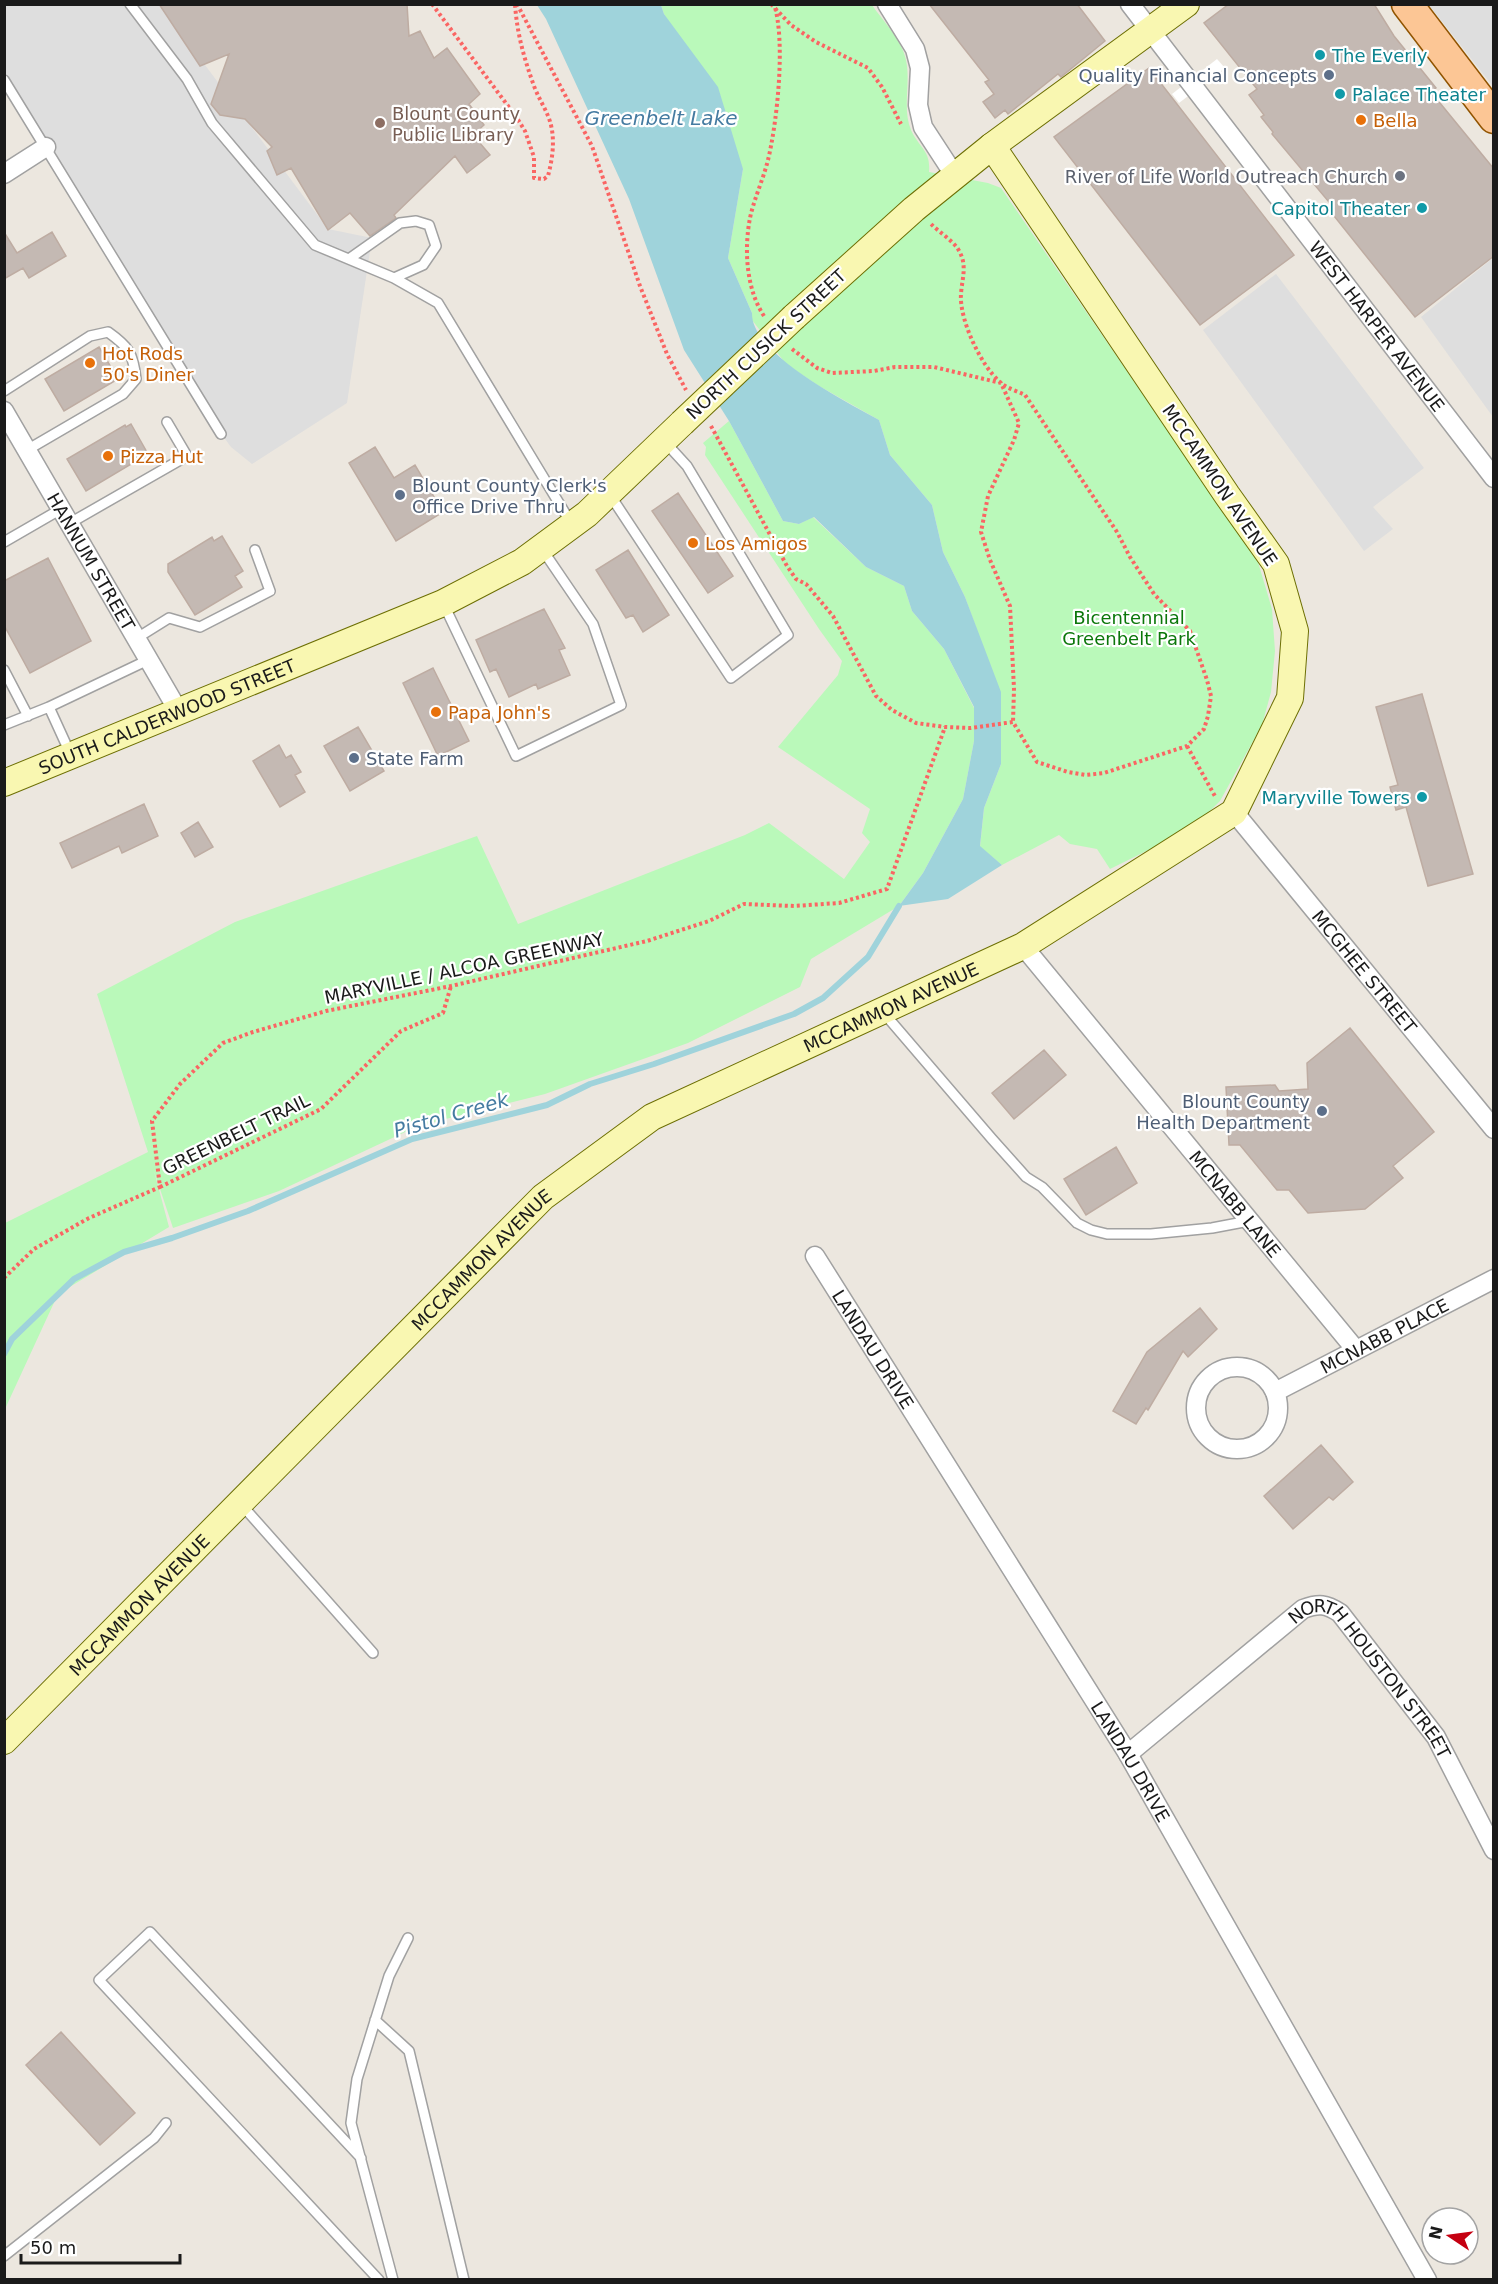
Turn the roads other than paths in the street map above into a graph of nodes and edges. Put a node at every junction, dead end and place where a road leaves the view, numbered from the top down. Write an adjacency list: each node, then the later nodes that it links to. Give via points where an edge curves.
1 (130, 4): 13 (lane, via 187,79 212,123 315,245)
2 (887, 4): 12 (street, via 915,49 920,68 918,105 923,127)
3 (1130, 4): 6 (street, WEST HARPER AVENUE)
4 (1186, 4): 6 (street, NORTH CUSICK STREET)
5 (1407, 4): 8 (main road)
6 (1151, 31): 9 (street, NORTH CUSICK STREET); 21 (street, WEST HARPER AVENUE)
7 (4, 80): 10 (lane)
8 (1494, 118)
9 (992, 146): 12 (street, NORTH CUSICK STREET); 39 (street, MCCAMMON AVENUE, via 1276,564 1295,631 1290,698)
10 (46, 147): 11 (street); 19 (lane)
11 (4, 174)
12 (955, 176): 18 (street, NORTH CUSICK STREET, bridge, via 794,316)
13 (349, 259): 14 (lane); 14 (lane, via 400,223 416,221 429,225 436,246 423,265)
14 (394, 278): 24 (lane, via 438,303)
15 (4, 391): 20 (lane, via 90,336 108,332 121,341 133,358 136,379 123,394)
16 (4, 411): 20 (street, HANNUM STREET, via 14,435)
17 (167, 422): 23 (lane, via 187,456)
18 (673, 432): 22 (street, NORTH CUSICK STREET); 22 (lane, via 687,466 788,635 732,678)
19 (222, 434)
20 (27, 450): 23 (street, HANNUM STREET)
21 (1494, 478)
22 (609, 493): 24 (street, NORTH CUSICK STREET)
23 (66, 516): 25 (lane); 29 (street, HANNUM STREET)
24 (573, 525): 26 (street, NORTH CUSICK STREET)
25 (4, 542)
26 (540, 548): 28 (street, NORTH CUSICK STREET, via 522,562); 28 (lane, via 593,624 621,705 516,756)
27 (255, 550): 29 (lane, via 270,591 200,627 169,618)
28 (443, 603): 30 (street, NORTH CUSICK STREET)
29 (137, 638): 31 (street, HANNUM STREET)
30 (328, 650): 34 (street, SOUTH CALDERWOOD STREET)
31 (148, 660): 33 (lane); 34 (street, HANNUM STREET)
32 (4, 670): 35 (lane)
33 (49, 707): 35 (lane); 37 (lane)
34 (179, 712): 37 (street, SOUTH CALDERWOOD STREET)
35 (28, 716): 36 (lane)
36 (4, 725)
37 (72, 757): 38 (street, SOUTH CALDERWOOD STREET)
38 (4, 783)
39 (1234, 812): 40 (street, MCCAMMON AVENUE); 42 (street, MCGHEE STREET)
40 (1023, 946): 41 (street, MCCAMMON AVENUE); 43 (street, MCNABB LANE)
41 (882, 1011): 43 (lane, via 1012,1162 1077,1223 1107,1234 1151,1234); 48 (street, MCCAMMON AVENUE, via 652,1117 543,1197)
42 (1494, 1130)
43 (1249, 1221): 46 (street, MCNABB LANE)
44 (814, 1256): 51 (street, LANDAU DRIVE)
45 (1494, 1279): 46 (street, MCNABB PLACE)
46 (1356, 1350): 47 (street, MCNABB PLACE)
47 (1275, 1392): 47 (street, via 1277,1418 1264,1440 1253,1446 1222,1446 1206,1435 1199,1424 1196,1410 1204,1383 1228,1368 1256,1371)
48 (240, 1503): 49 (lane); 50 (street, MCCAMMON AVENUE)
49 (373, 1653)
50 (4, 1741)
51 (1128, 1754): 52 (street, NORTH HOUSTON STREET, via 1303,1609 1317,1604 1329,1606 1340,1614 1436,1737); 61 (street, LANDAU DRIVE)
52 (1494, 1850)
53 (408, 1938): 54 (lane, via 389,1976)
54 (375, 2020): 56 (lane, via 352,2101 351,2123); 60 (lane, via 409,2051)
55 (166, 2124): 57 (lane, via 154,2138)
56 (361, 2158): 58 (lane, via 150,1932 99,1980); 59 (lane)
57 (4, 2256)
58 (379, 2280)
59 (393, 2280)
60 (464, 2280)
61 (1427, 2280)

